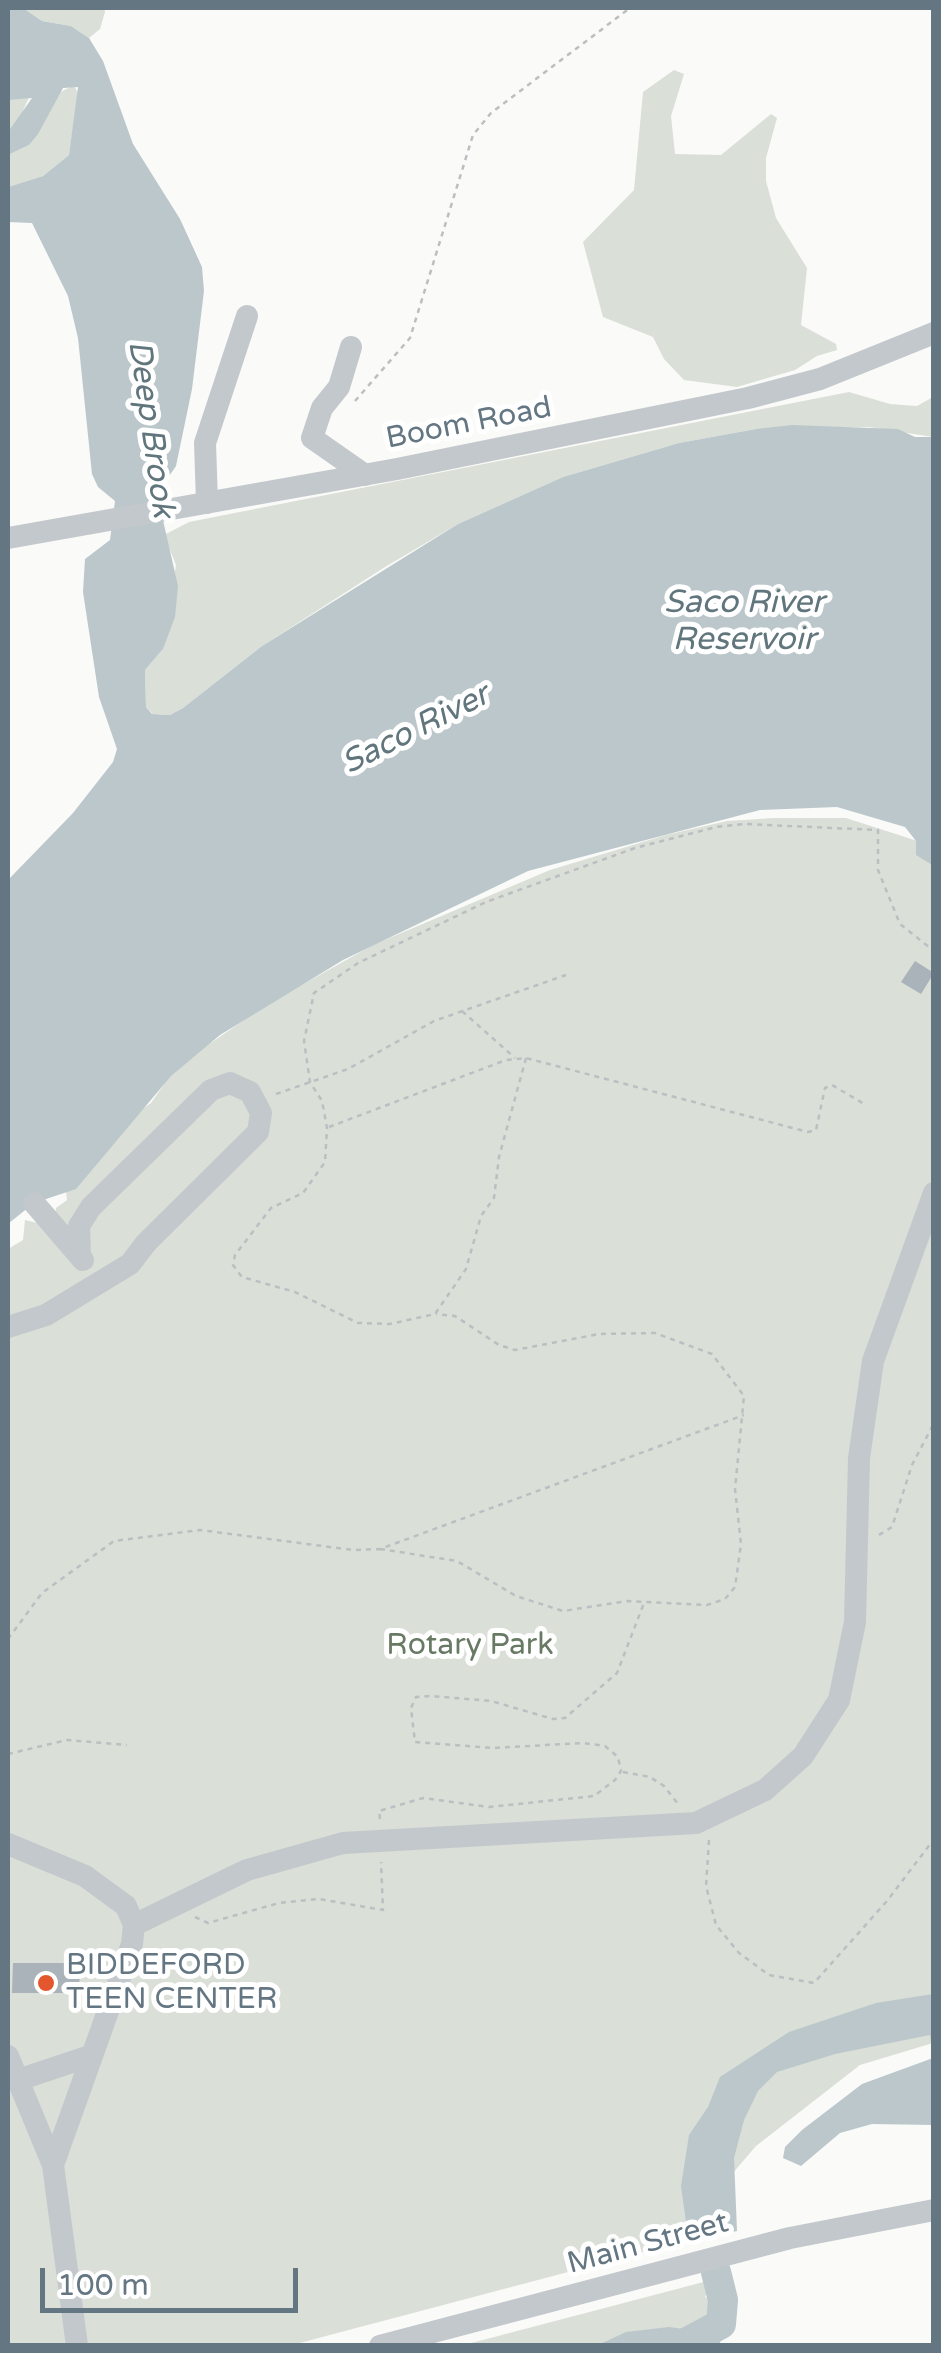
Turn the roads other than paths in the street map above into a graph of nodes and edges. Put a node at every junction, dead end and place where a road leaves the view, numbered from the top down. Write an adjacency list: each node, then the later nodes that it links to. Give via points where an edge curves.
1 (247, 316): 5 (street, via 205,443)
2 (934, 333): 4 (street, Boom Road, via 834,374 748,398)
3 (351, 346): 4 (street, via 312,438)
4 (365, 475): 5 (street, Boom Road)
5 (202, 504): 6 (street, Boom Road)
6 (8, 538)
7 (934, 1194): 13 (street, via 874,1361 858,1458 855,1622 839,1700 803,1756 765,1790 696,1823 343,1843 275,1859)
8 (34, 1204): 9 (street)
9 (80, 1255): 10 (street); 10 (street, via 79,1226 91,1207 211,1090 230,1083 250,1092 261,1113 246,1148 130,1264)
10 (96, 1285): 11 (street, via 46,1316)
11 (8, 1327)
12 (8, 1844): 13 (street, via 85,1876 126,1906)
13 (134, 1925): 15 (street)
14 (8, 2056): 16 (street)
15 (90, 2056): 16 (street); 17 (street)
16 (15, 2081): 17 (street)
17 (54, 2164): 19 (street)
18 (934, 2210): 20 (street, Main Street, via 790,2238)
19 (77, 2346)
20 (380, 2346)

